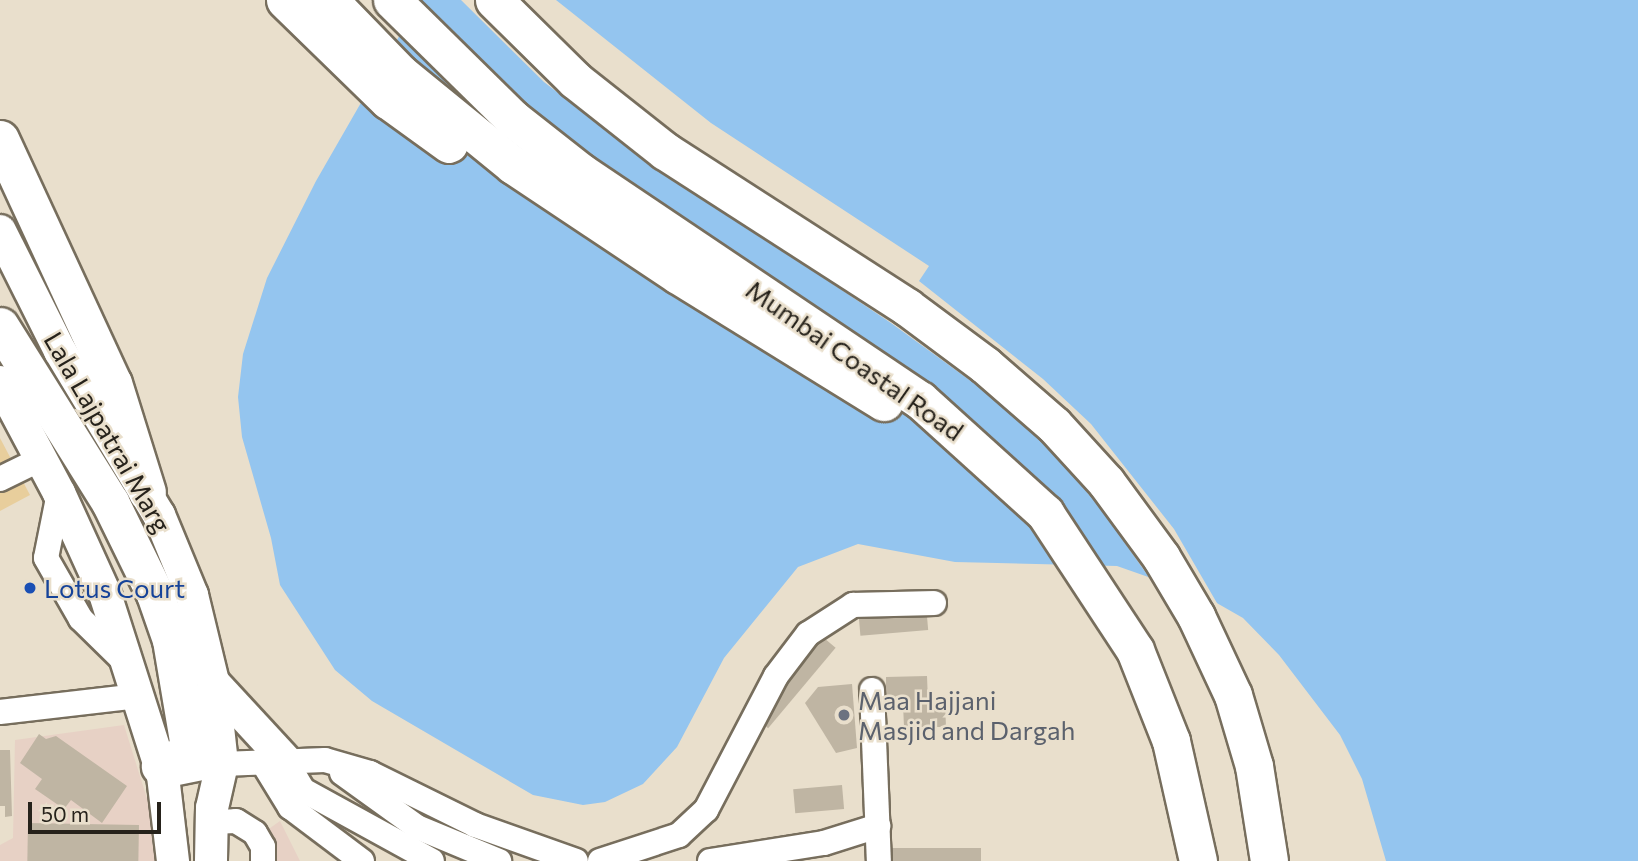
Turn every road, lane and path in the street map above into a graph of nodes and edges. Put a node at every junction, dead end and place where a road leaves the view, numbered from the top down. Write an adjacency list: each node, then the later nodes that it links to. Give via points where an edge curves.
1 (285, 0): 7 (highway, via 387,100 451,146 527,191)
2 (329, 0): 7 (highway, via 400,74 460,126)
3 (392, 0): 12 (highway, Mumbai Coastal Road, via 512,118 582,173 868,363)
4 (494, 0): 9 (highway, via 575,80 664,151)
5 (524, 0): 9 (highway, via 622,92 791,211)
6 (0, 139): 14 (highway, via 113,383)
7 (589, 216): 12 (highway, via 820,364)
8 (0, 231): 14 (main road, Lala Lajpatrai Marg, via 60,351)
9 (907, 307): 37 (highway, via 985,365 1054,425 1106,482 1161,557 1196,616 1233,695 1254,766)
10 (0, 326): 22 (highway, via 130,539 171,640)
11 (1, 388): 13 (main road)
12 (999, 467): 36 (highway, Mumbai Coastal Road, via 1045,513 1135,650 1171,741)
13 (15, 470): 18 (main road, via 59,493 105,594)
14 (147, 492): 16 (main road, Lala Lajpatrai Marg, via 192,595)
15 (934, 603): 33 (street, via 853,605 808,634 776,676 706,810 679,835)
16 (213, 682): 21 (main road); 23 (main road, Lala Lajpatrai Marg)
17 (872, 690): 25 (street)
18 (138, 695): 19 (street); 22 (main road)
19 (0, 712)
20 (325, 760): 21 (street); 31 (street, via 417,827); 32 (street, via 370,774 475,825)
21 (274, 761): 23 (street); 29 (street, via 290,807); 30 (street, via 303,790)
22 (170, 763): 23 (street); 27 (main road)
23 (222, 764): 24 (main road, Lala Lajpatrai Marg)
24 (211, 822): 26 (street, via 236,821 255,833); 28 (main road, Lala Lajpatrai Marg)
25 (878, 826): 34 (street, via 824,842); 35 (street)
26 (268, 856)
27 (173, 861)
28 (211, 861)
29 (362, 861)
30 (432, 861)
31 (499, 861)
32 (576, 861)
33 (600, 861)
34 (710, 861)
35 (879, 861)
36 (1198, 861)
37 (1269, 861)

